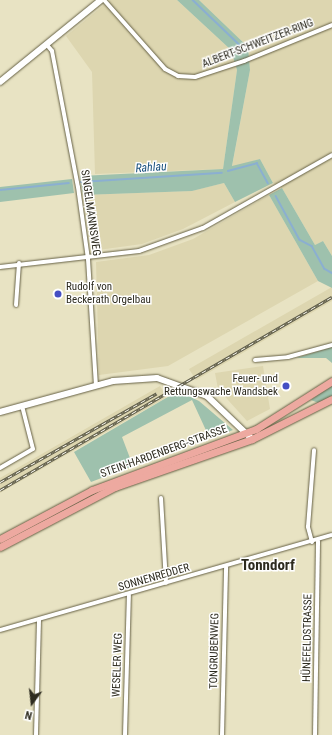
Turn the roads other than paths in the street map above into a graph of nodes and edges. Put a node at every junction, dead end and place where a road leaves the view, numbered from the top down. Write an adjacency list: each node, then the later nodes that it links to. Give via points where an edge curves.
1 (102, 0): 2 (street, ALBERT-SCHWEITZER-RING, via 165,69 178,76 195,77 244,61); 3 (main road)
2 (332, 25)
3 (47, 45): 4 (main road); 6 (street, SINGELMANNSWEG, via 52,51 78,188)
4 (0, 82)
5 (332, 155): 6 (street, via 183,236 139,251)
6 (88, 259): 7 (street); 13 (street, SINGELMANNSWEG)
7 (19, 263): 8 (street); 9 (street)
8 (0, 267)
9 (16, 305)
10 (332, 345): 11 (street, via 288,357)
11 (255, 360)
12 (332, 381): 17 (main road, STEIN-HARDENBERG-STRASSE)
13 (96, 386): 15 (main road); 17 (main road, via 140,377 181,384 213,400)
14 (332, 399): 17 (main road, STEIN-HARDENBERG-STRASSE)
15 (22, 406): 16 (main road); 19 (street, via 32,449)
16 (0, 413)
17 (250, 436): 22 (main road, STEIN-HARDENBERG-STRASSE, via 92,490); 25 (main road, STEIN-HARDENBERG-STRASSE, via 116,487)
18 (314, 450): 24 (street, via 308,527)
19 (0, 468)
20 (161, 498): 27 (street)
21 (332, 535): 23 (street, SONNENREDDER)
22 (0, 539)
23 (318, 541): 24 (street, SONNENREDDER); 34 (street, HÜNEFELDSTRASSE)
24 (312, 542): 26 (street, SONNENREDDER)
25 (0, 547)
26 (226, 567): 27 (street, SONNENREDDER); 33 (street, TONGRUBENWEG)
27 (166, 583): 28 (street, SONNENREDDER)
28 (129, 594): 29 (street, SONNENREDDER); 32 (street, WESELER WEG)
29 (39, 620): 30 (street, SONNENREDDER); 31 (street)
30 (0, 630)
31 (36, 735)
32 (125, 735)
33 (222, 735)
34 (315, 735)

